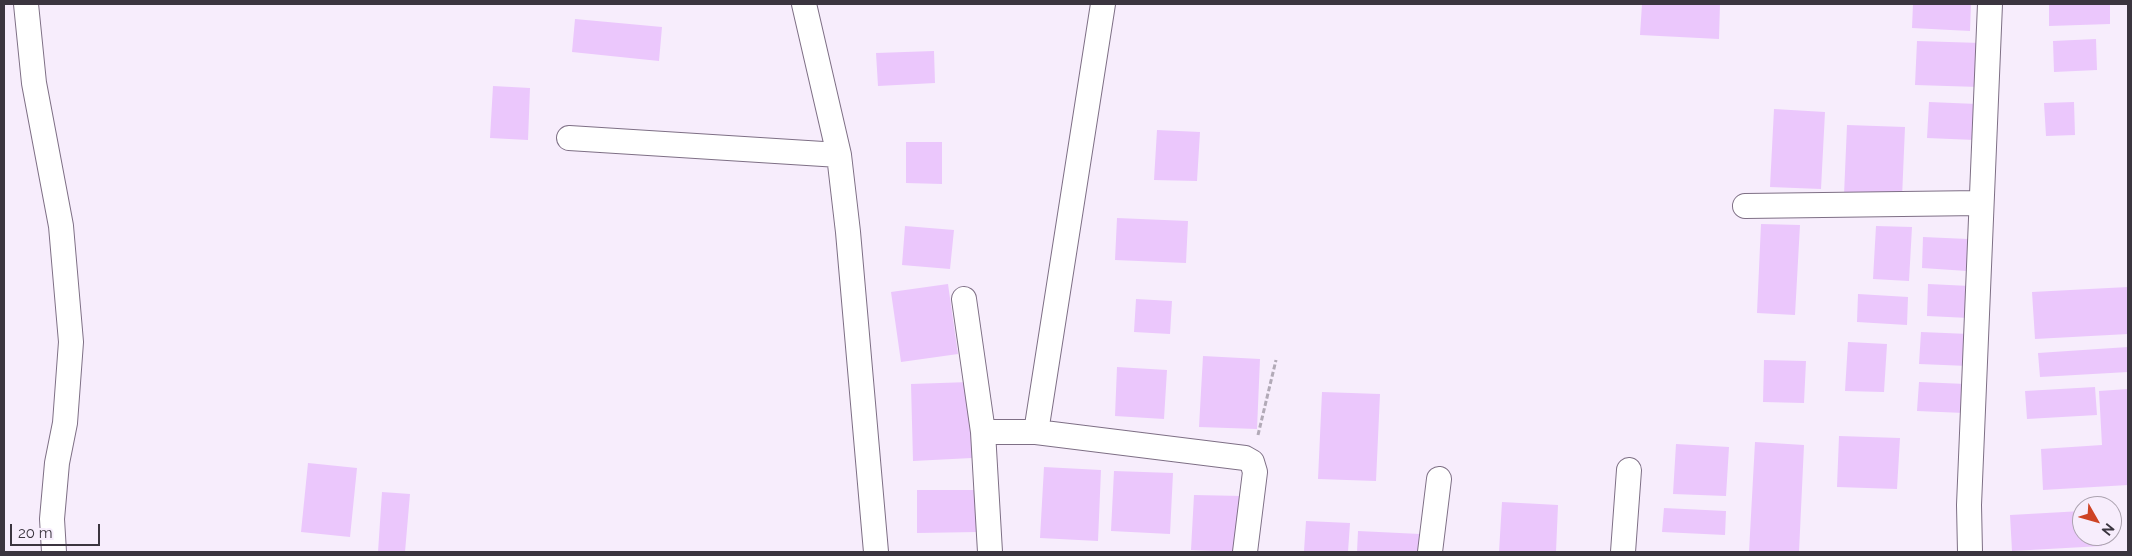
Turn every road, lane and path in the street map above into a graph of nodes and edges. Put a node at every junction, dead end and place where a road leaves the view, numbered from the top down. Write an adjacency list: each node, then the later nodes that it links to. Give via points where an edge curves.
1 (26, 4): 16 (street, via 34,83 62,226 71,342 65,423 53,510)
2 (804, 4): 6 (street)
3 (1103, 4): 12 (street)
4 (1990, 4): 7 (street)
5 (569, 138): 6 (street)
6 (839, 155): 17 (street)
7 (1980, 203): 8 (street); 22 (street)
8 (1745, 206)
9 (964, 298): 11 (street)
10 (1276, 360): 13 (path)
11 (983, 432): 12 (street); 18 (street)
12 (1036, 432): 13 (street, via 1239,456)
13 (1252, 462): 19 (street, via 1254,476)
14 (1629, 470): 21 (street)
15 (1438, 479): 20 (street)
16 (54, 552)
17 (876, 552)
18 (990, 552)
19 (1245, 552)
20 (1430, 552)
21 (1623, 552)
22 (1970, 552)

